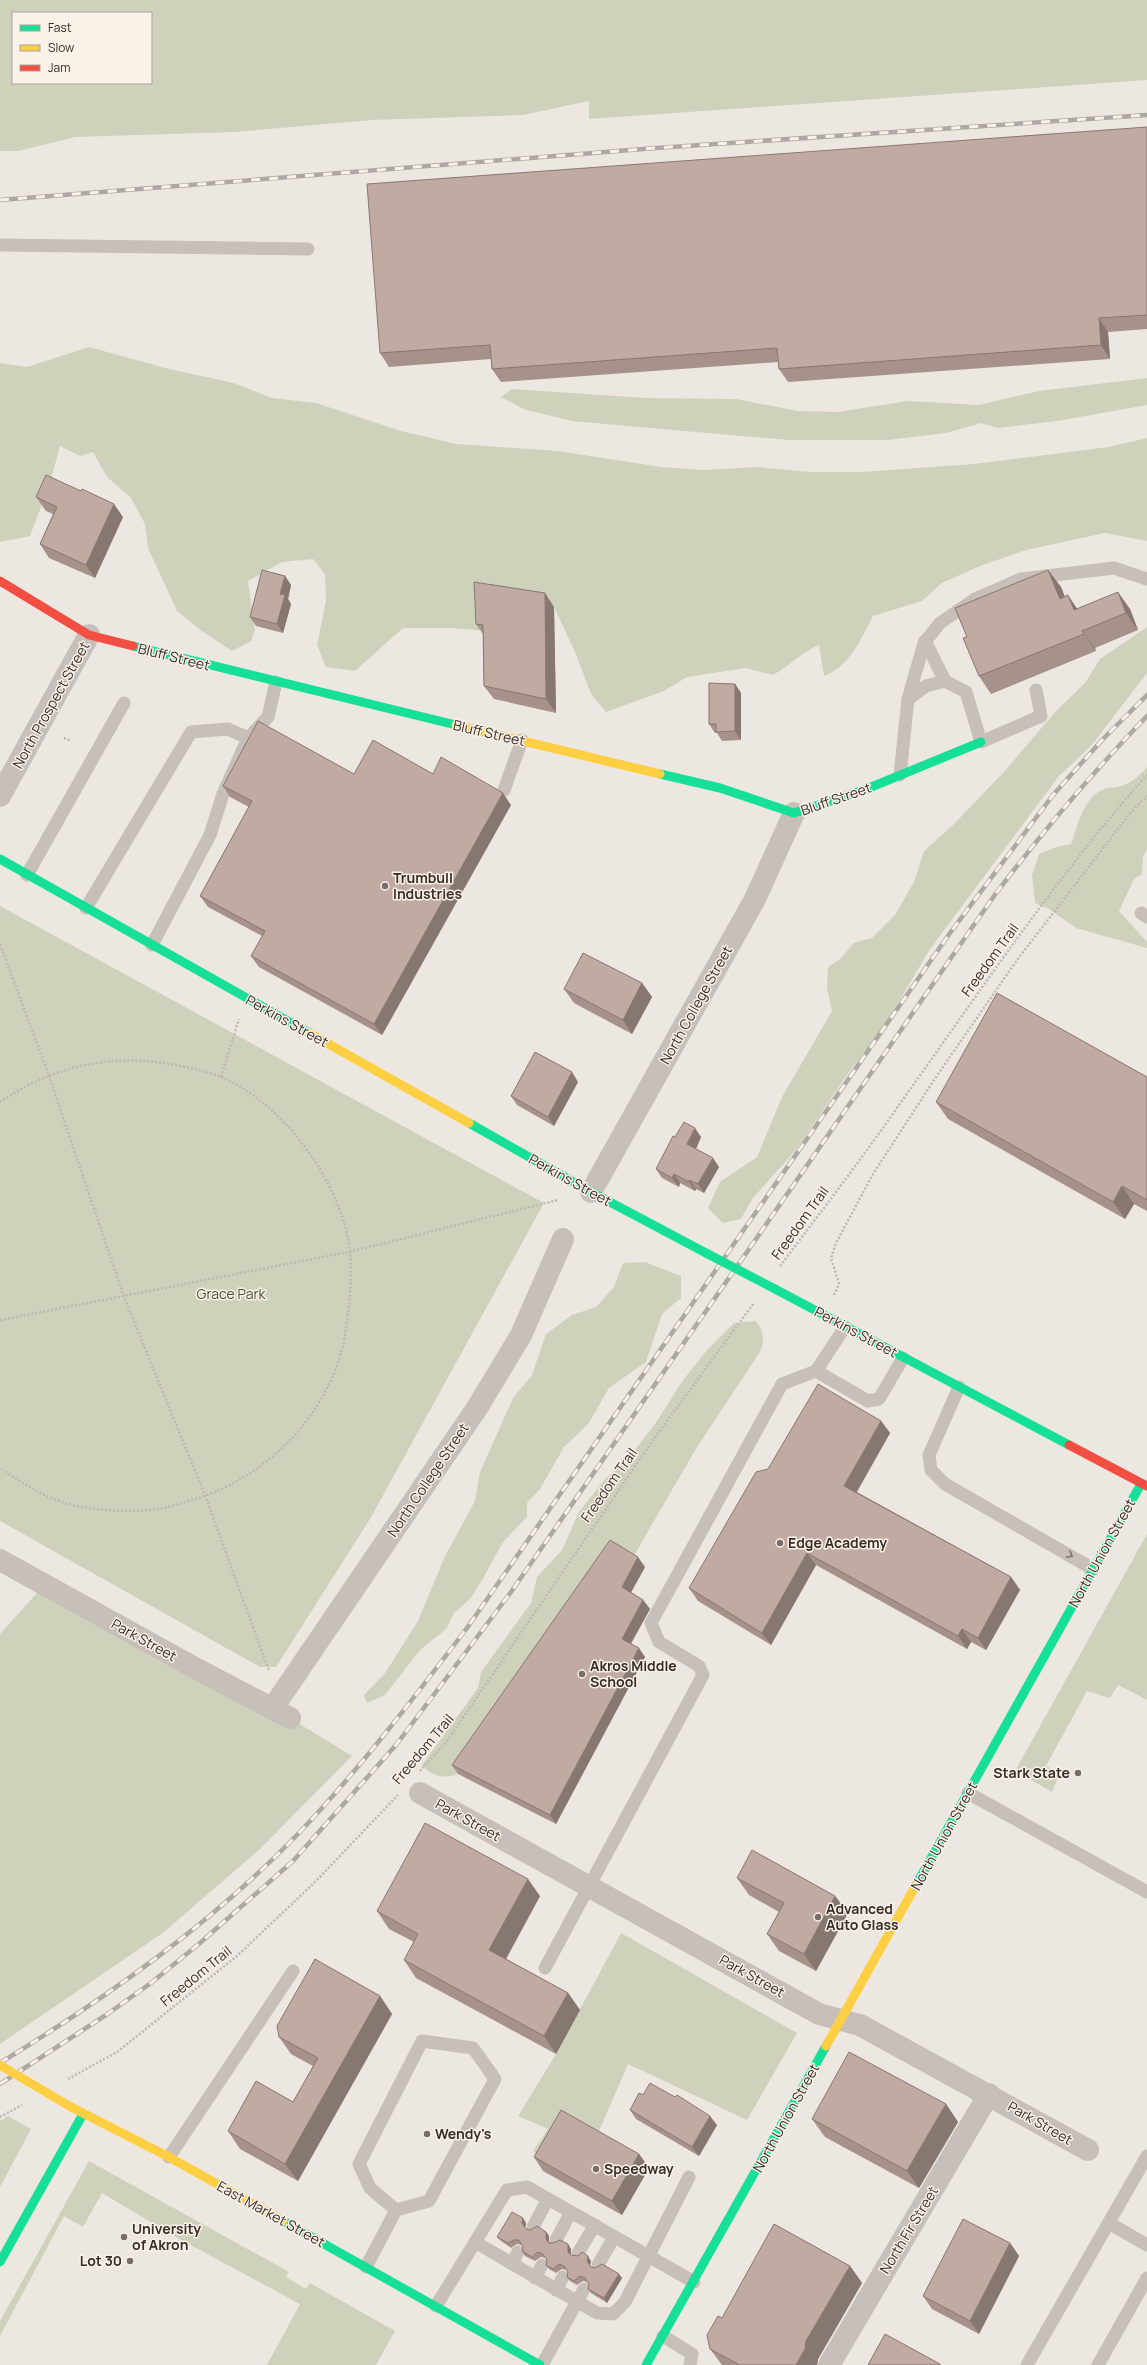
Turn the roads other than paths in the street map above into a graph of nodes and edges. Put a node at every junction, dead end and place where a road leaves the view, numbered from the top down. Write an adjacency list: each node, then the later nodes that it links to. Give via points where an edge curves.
1 (0, 245): 2 (lane)
2 (308, 249)
3 (1147, 579): 6 (lane, via 1114,568 1021,579 975,598 940,623)
4 (0, 580): 5 (street, Bluff Street)
5 (89, 634): 8 (street, Bluff Street); 17 (street, North Prospect Street)
6 (925, 641): 7 (lane); 10 (lane)
7 (945, 681): 10 (lane, via 926,686); 14 (lane, via 966,692)
8 (276, 682): 12 (lane, via 268,717); 13 (street, Bluff Street)
9 (1036, 690): 14 (lane, via 1041,716)
10 (908, 699): 15 (lane)
11 (124, 703): 20 (lane)
12 (248, 738): 21 (lane, via 228,729 191,732); 22 (lane, via 223,794 210,835)
13 (522, 740): 16 (lane); 18 (street, Bluff Street, via 720,788)
14 (981, 742): 15 (street, Bluff Street)
15 (900, 775): 18 (street, Bluff Street)
16 (504, 790)
17 (0, 796)
18 (794, 813): 23 (street, North College Street, via 755,899)
19 (0, 859): 20 (street, Perkins Street)
20 (27, 875): 21 (street, Perkins Street)
21 (86, 908): 22 (street, Perkins Street)
22 (152, 945): 23 (street, Perkins Street)
23 (591, 1192): 25 (street, Perkins Street, bridge)
24 (563, 1239): 32 (street, North College Street, via 521,1335 477,1408)
25 (845, 1327): 26 (street, Perkins Street); 27 (lane)
26 (903, 1358): 27 (lane, via 879,1399 868,1401); 28 (street, Perkins Street)
27 (816, 1371): 35 (lane, via 782,1384 651,1623 659,1642 699,1666 702,1675)
28 (959, 1388): 29 (street, Perkins Street); 31 (lane, one-way to 31, via 929,1455 931,1470 945,1484)
29 (1145, 1481): 31 (street, North Union Street)
30 (0, 1560): 32 (street, Park Street)
31 (1094, 1569): 34 (street, North Union Street)
32 (280, 1708)
33 (412, 1787): 35 (street, Park Street)
34 (968, 1793): 36 (lane); 39 (street, North Union Street)
35 (588, 1886): 37 (lane); 39 (street, Park Street, via 819,2014)
36 (1147, 1892)
37 (544, 1968)
38 (293, 1971): 45 (lane)
39 (841, 2019): 41 (street, Park Street, via 860,2025); 68 (street, North Union Street)
40 (0, 2065): 42 (street, East Market Street, bridge)
41 (989, 2094): 43 (street, Park Street); 77 (street, North Fir Street)
42 (82, 2114): 45 (street, East Market Street); 60 (street)
43 (1088, 2150)
44 (1147, 2156): 50 (lane)
45 (169, 2157): 64 (street, East Market Street)
46 (689, 2177): 59 (lane)
47 (548, 2199): 49 (lane); 52 (lane); 55 (lane, via 527,2187 507,2190)
48 (396, 2210): 48 (lane, via 429,2201 495,2079 473,2048 422,2041 359,2164 370,2188); 64 (lane)
49 (571, 2212): 51 (lane); 54 (lane)
50 (1109, 2223): 56 (lane); 78 (lane)
51 (595, 2226): 53 (lane); 58 (lane)
52 (533, 2227)
53 (614, 2237): 59 (lane); 62 (lane)
54 (556, 2240)
55 (475, 2242): 61 (lane); 72 (lane)
56 (1147, 2245)
57 (518, 2252): 61 (lane)
58 (578, 2253)
59 (649, 2256): 68 (lane); 71 (lane, via 625,2302 613,2314 597,2313)
60 (0, 2262)
61 (512, 2264): 66 (lane)
62 (598, 2264)
63 (542, 2265): 66 (lane)
64 (366, 2267): 72 (street, East Market Street)
65 (563, 2277): 70 (lane)
66 (536, 2278): 70 (lane)
67 (1147, 2278): 79 (lane)
68 (694, 2282): 73 (street, North Union Street)
69 (584, 2289): 71 (lane)
70 (556, 2290): 71 (lane)
71 (577, 2302): 74 (lane)
72 (436, 2306): 74 (street, East Market Street)
73 (663, 2336): 75 (street, North Union Street); 76 (lane, via 692,2354)
74 (541, 2365)
75 (646, 2365)
76 (690, 2365)
77 (829, 2365)
78 (1027, 2365)
79 (1098, 2365)

